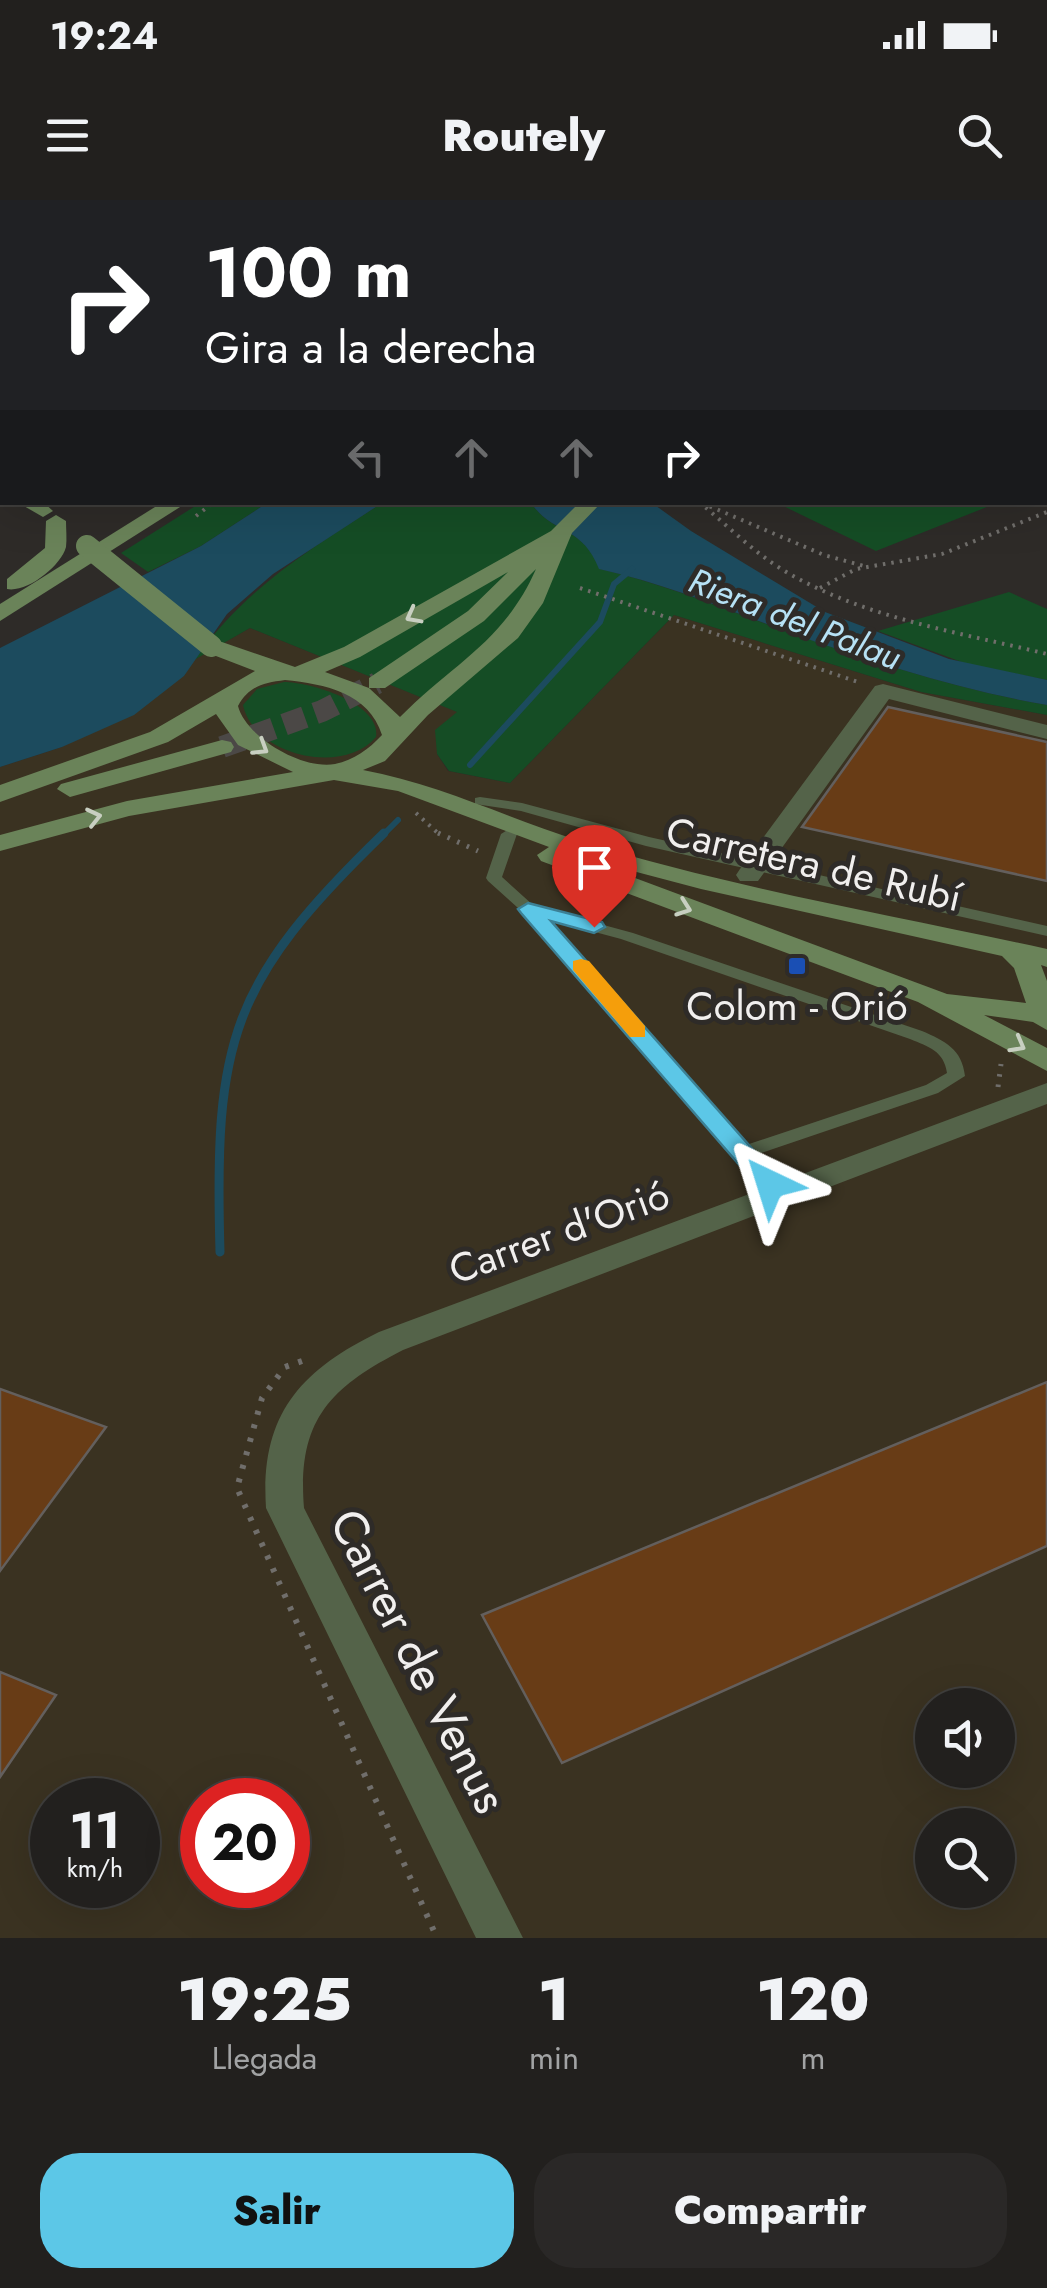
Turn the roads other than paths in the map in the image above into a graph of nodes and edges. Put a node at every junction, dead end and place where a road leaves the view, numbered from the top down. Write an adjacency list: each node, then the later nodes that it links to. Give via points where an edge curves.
1 (173, 505): 7 (main road)
2 (589, 505): 4 (main road)
3 (41, 509): 6 (main road, via 55,548); 8 (main road, bridge)
4 (562, 532): 5 (main road); 5 (main road)
5 (520, 576): 9 (main road, one-way to 9); 10 (main road, via 457,632); 13 (main road, via 510,634)
6 (0, 593)
7 (0, 614)
8 (210, 646): 9 (main road); 11 (main road, via 229,670)
9 (292, 673): 11 (main road); 13 (main road, Carretera de Rubí, via 344,684 376,703 392,720)
10 (377, 683)
11 (231, 694): 16 (main road, Carretera de Rubí, one-way to 16, via 226,713 247,740 277,758); 17 (main road, via 159,737)
12 (1047, 732): 23 (street, via 883,691)
13 (392, 738): 16 (main road); 18 (main road, Carretera de Rubí, via 405,767)
14 (222, 747): 15 (main road)
15 (180, 760): 19 (main road); 20 (main road)
16 (338, 768): 18 (main road, Carretera de Rubí); 22 (main road, one-way to 16, via 114,812)
17 (0, 794)
18 (474, 805): 21 (main road); 23 (main road, Carretera de Rubí); 28 (main road, Carretera de Rubí, via 570,846 687,878)
19 (0, 812)
20 (0, 824)
21 (509, 834): 25 (lane, via 494,878); 30 (main road, one-way to 30, via 572,867)
22 (0, 844)
23 (751, 871): 24 (main road, Carretera de Rubí); 26 (lane)
24 (854, 900): 27 (main road, Carretera de Rubí); 28 (main road)
25 (528, 909): 34 (lane); 34 (lane, via 916,1035 948,1049 955,1060 956,1076 932,1089)
26 (1047, 931)
27 (1047, 942)
28 (1013, 950): 29 (main road, Carretera de Rubí); 31 (main road, via 1027,966)
29 (1047, 958)
30 (928, 996): 31 (main road); 32 (main road, one-way to 32)
31 (1047, 1017)
32 (1047, 1061)
33 (1047, 1093): 35 (street, Carrer d'Orió)
34 (742, 1153): 35 (lane)
35 (779, 1195): 36 (street, Carrer d'Orió, via 361,1354 320,1385)
36 (294, 1423): 37 (street, Carrer de Venus, via 281,1473 293,1530)
37 (500, 1938)

